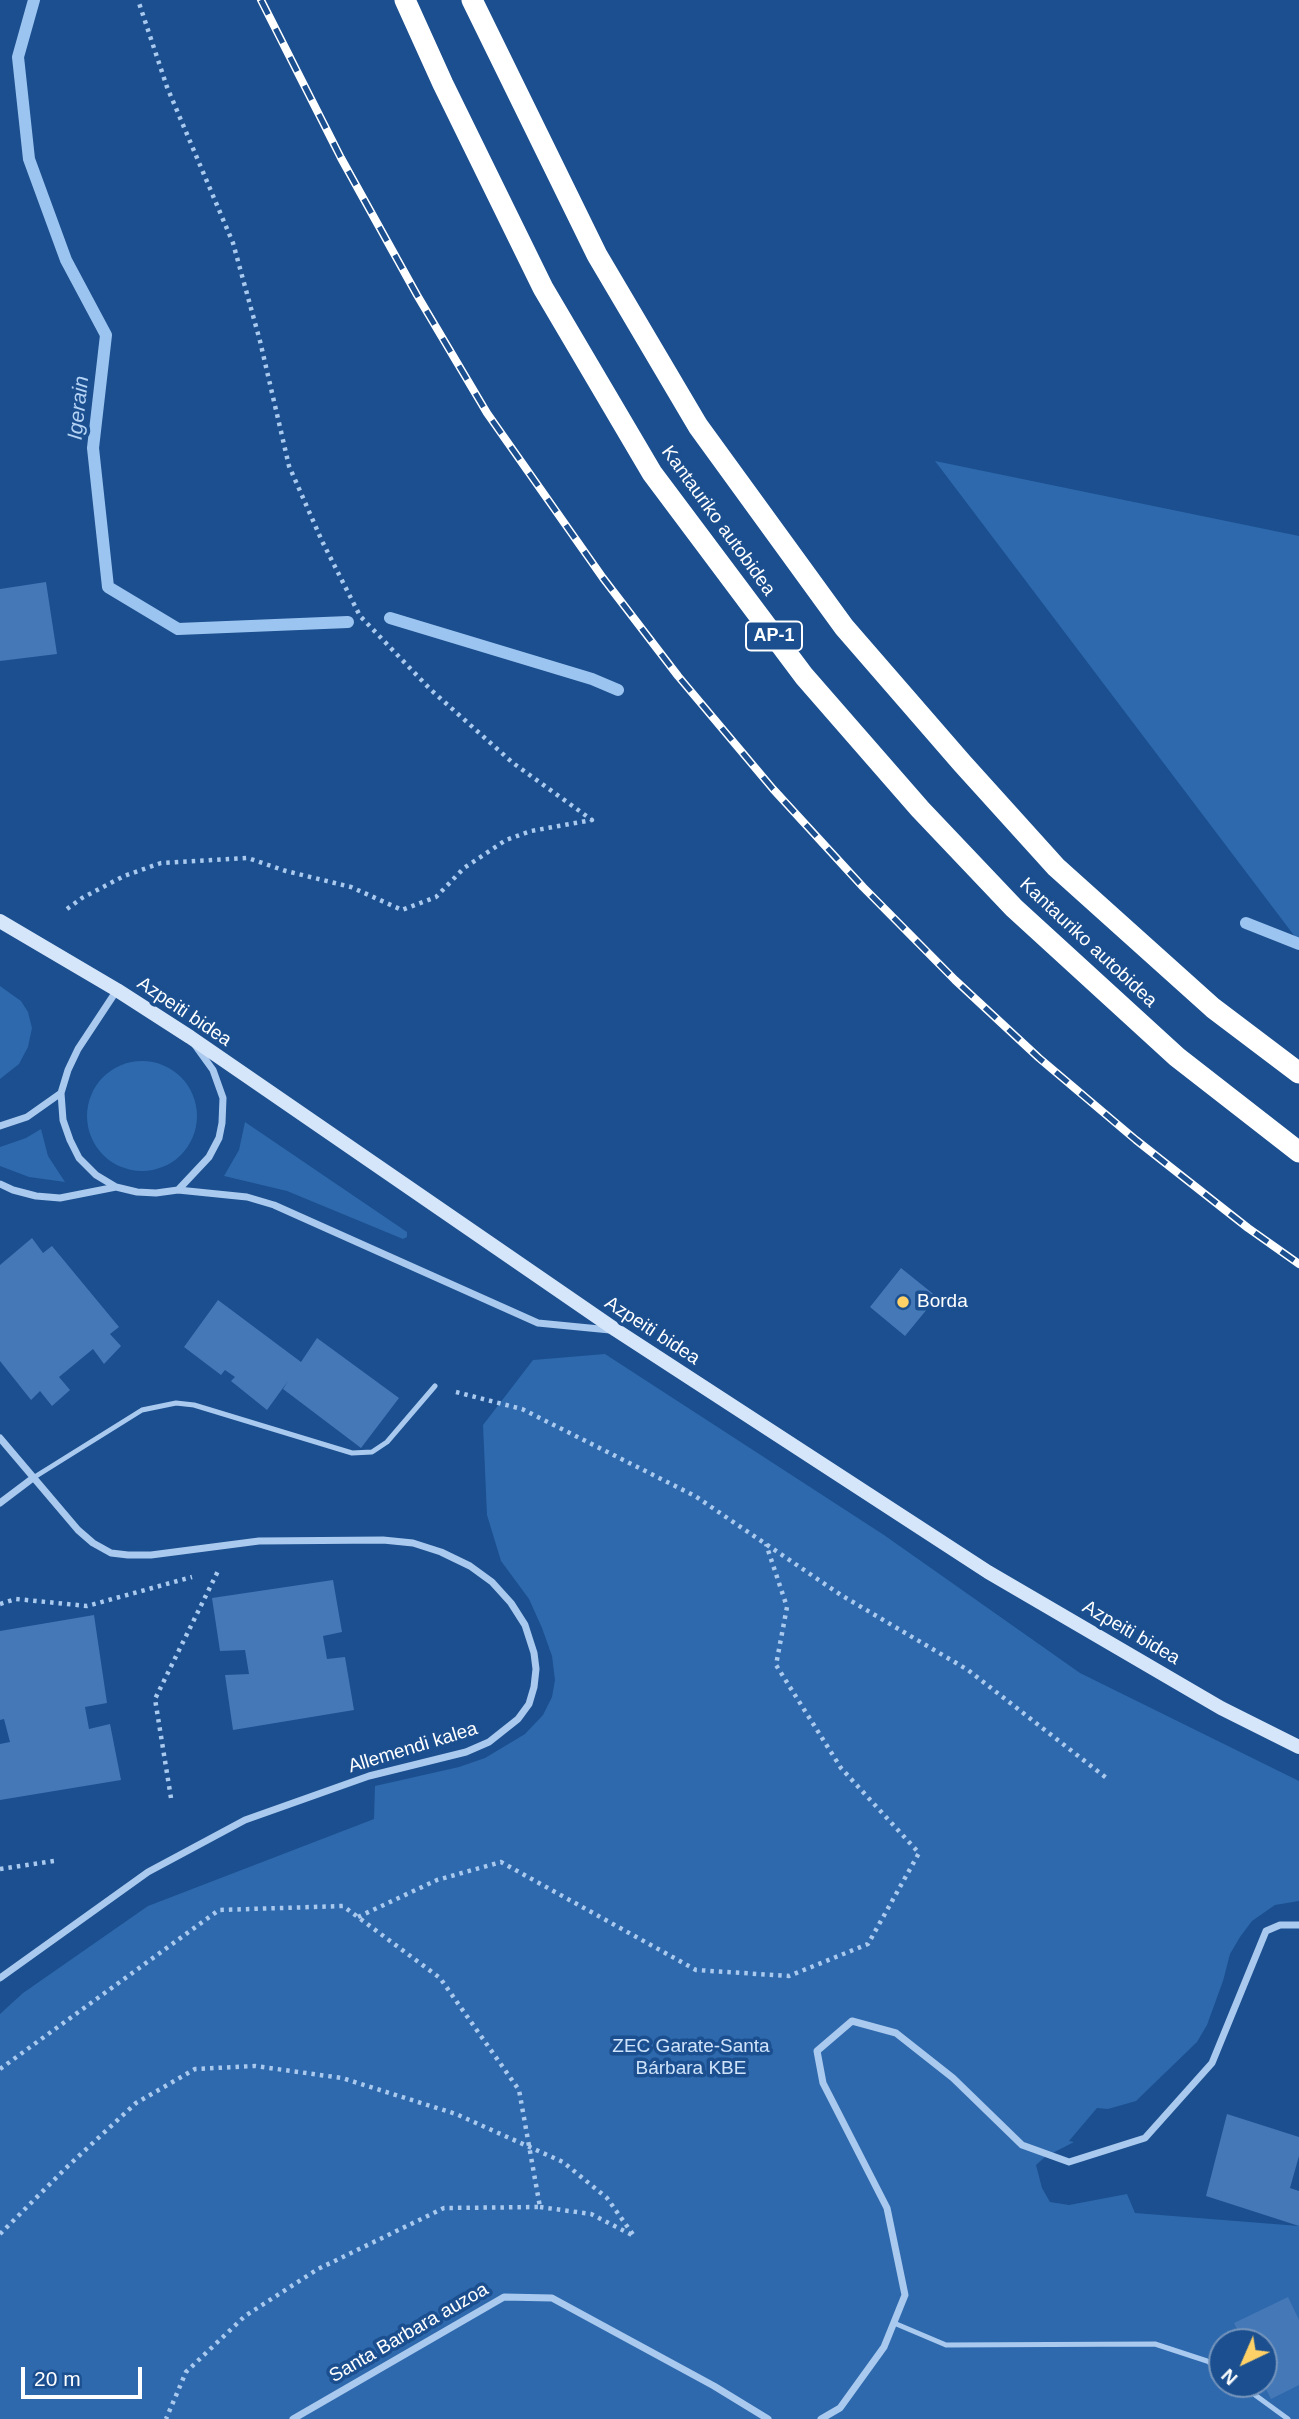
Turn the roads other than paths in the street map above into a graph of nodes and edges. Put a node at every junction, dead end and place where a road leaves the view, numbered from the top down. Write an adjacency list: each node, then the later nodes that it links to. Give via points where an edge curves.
1 (405, 0): 9 (highway, Kantauriko autobidea / AP-1, via 543,288 652,473 804,676 1014,908 1177,1057)
2 (472, 0): 6 (highway, Kantauriko autobidea, via 597,255 691,415 844,627 1056,867 1213,1008)
3 (0, 921): 4 (main road, Azpeiti bidea)
4 (117, 990): 5 (main road, Azpeiti bidea); 7 (street, via 78,1049)
5 (190, 1038): 12 (street, via 213,1070 223,1098 222,1123 209,1157); 13 (main road, Azpeiti bidea)
6 (1299, 1073)
7 (61, 1093): 8 (street, via 27,1117); 11 (street, via 63,1120 79,1158)
8 (0, 1126)
9 (1299, 1152)
10 (0, 1184): 11 (street, via 36,1196 60,1198)
11 (116, 1187): 12 (street, via 156,1193)
12 (178, 1190): 13 (street, via 247,1197 274,1205 538,1323)
13 (616, 1330): 18 (main road, Azpeiti bidea, via 988,1572 1221,1708)
14 (435, 1386): 16 (lane, via 387,1442 372,1452 352,1453 176,1403 142,1410)
15 (0, 1438): 16 (street, Allemendi kalea)
16 (33, 1478): 17 (street); 20 (street, Allemendi kalea, via 78,1530 111,1553 150,1555 259,1541 383,1541 412,1543 440,1552 470,1566 510,1602 525,1625 536,1669 529,1704 489,1742 369,1776 244,1820 148,1872)
17 (0, 1503)
18 (1299, 1747)
19 (1299, 1925): 21 (street, via 1266,1931 1212,2063 1145,2138 1069,2162 1022,2145 953,2078 896,2034 852,2021 817,2051 823,2083 887,2208 905,2295)
20 (0, 1978)
21 (894, 2323): 22 (lane, via 946,2345 1155,2344); 26 (street, via 884,2347 840,2408)
22 (1208, 2362)
23 (1259, 2398): 27 (lane)
24 (293, 2419): 25 (street, Santa Barbara auzoa, via 503,2297 552,2298)
25 (768, 2419)
26 (821, 2419)
27 (1288, 2419)

